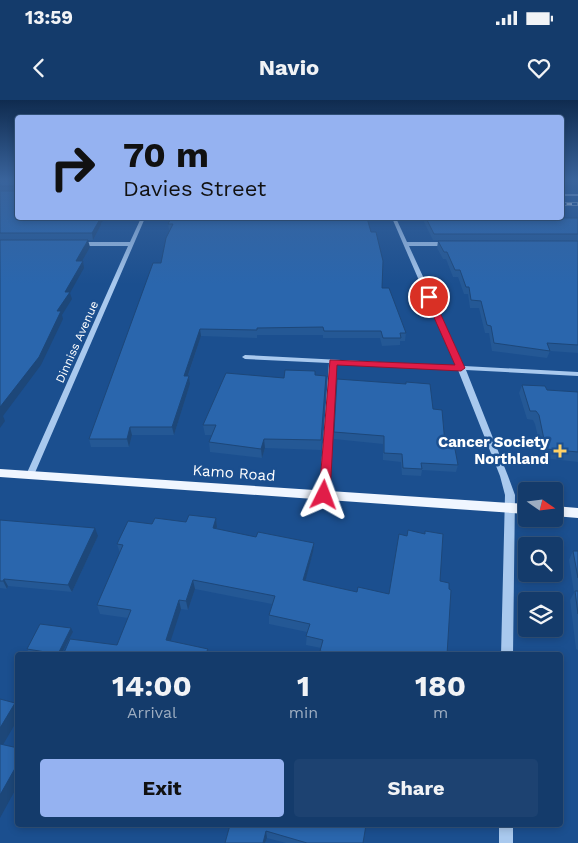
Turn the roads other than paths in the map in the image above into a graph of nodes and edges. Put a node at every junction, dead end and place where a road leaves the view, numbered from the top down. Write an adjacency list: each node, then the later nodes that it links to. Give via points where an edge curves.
1 (142, 220): 4 (street, Dinniss Avenue)
2 (395, 220): 5 (street)
3 (66, 244): 4 (street)
4 (132, 244): 12 (street, Dinniss Avenue)
5 (405, 244): 6 (street); 9 (street)
6 (453, 244)
7 (245, 357): 8 (street)
8 (333, 362): 9 (street); 13 (lane)
9 (461, 368): 10 (street); 14 (street, via 504,476 510,495)
10 (578, 374)
11 (0, 473): 12 (main road, Kamo Road)
12 (30, 475): 13 (main road, Kamo Road)
13 (324, 495): 14 (main road, Kamo Road)
14 (509, 508): 15 (main road, Kamo Road); 18 (street)
15 (518, 509)
16 (563, 512): 17 (main road)
17 (578, 513)
18 (507, 652)
19 (506, 827): 20 (street)
20 (506, 843)

